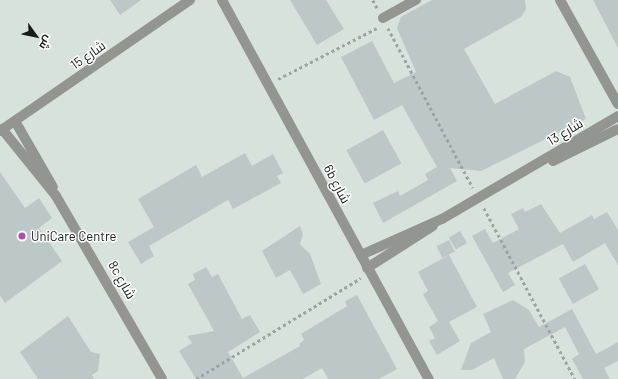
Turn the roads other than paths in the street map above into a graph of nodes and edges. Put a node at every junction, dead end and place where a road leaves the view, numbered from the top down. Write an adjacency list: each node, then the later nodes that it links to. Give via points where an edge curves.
1 (190, 0): 8 (street, شارع 15)
2 (222, 0): 14 (street, 6b شارع)
3 (416, 0): 5 (street)
4 (560, 0): 6 (street)
5 (381, 22)
6 (618, 104)
7 (618, 116): 11 (street, شارع 13)
8 (15, 121): 10 (street, شارع 15); 12 (street, 8c شارع)
9 (618, 129): 11 (street, شارع 13)
10 (1, 130): 12 (street, 8c شارع)
11 (527, 172): 13 (street, شارع 13)
12 (56, 196): 16 (street, 8c شارع)
13 (442, 219): 14 (street, شارع 13); 15 (street, شارع 13)
14 (360, 255): 15 (street, 6b شارع)
15 (368, 270): 17 (street, 6b شارع)
16 (162, 379)
17 (429, 379)

